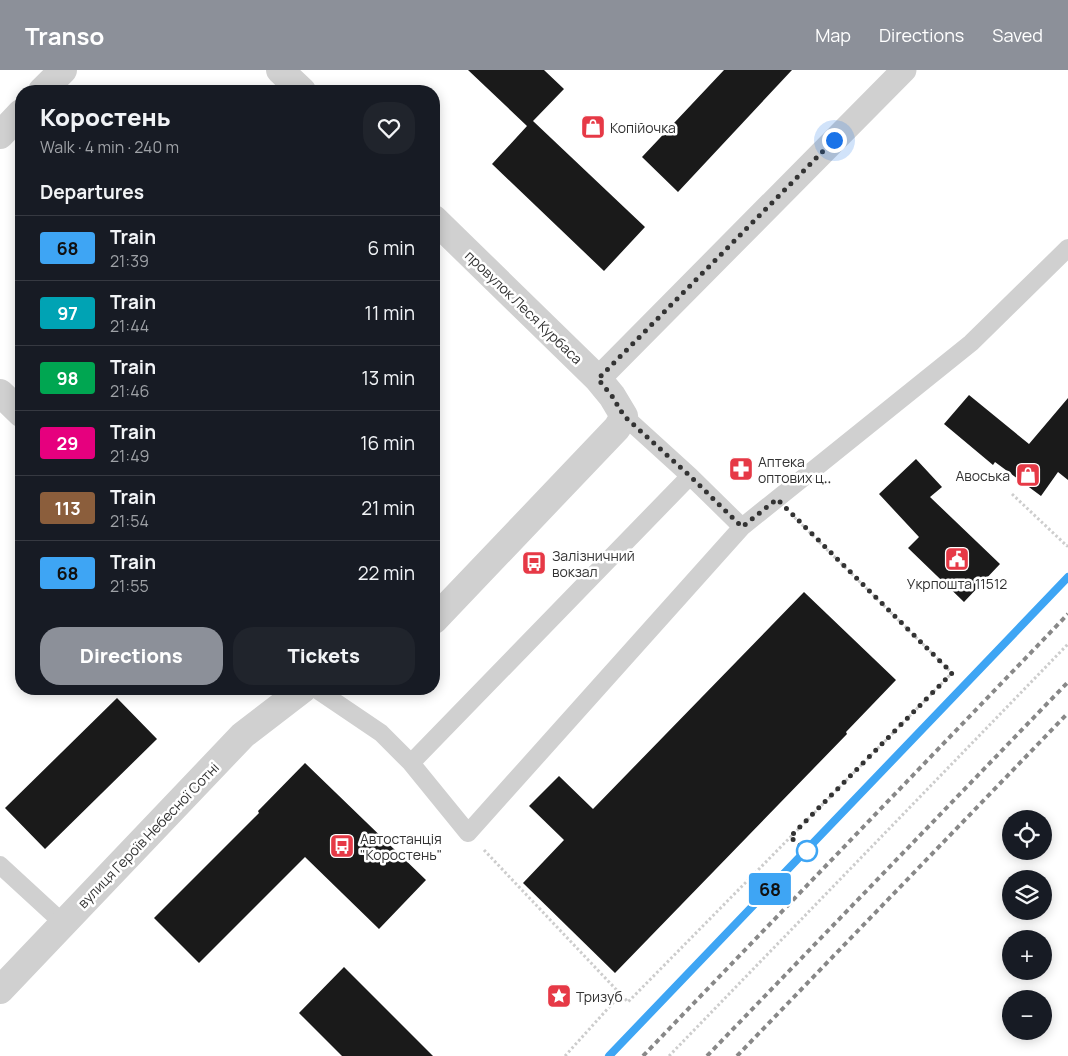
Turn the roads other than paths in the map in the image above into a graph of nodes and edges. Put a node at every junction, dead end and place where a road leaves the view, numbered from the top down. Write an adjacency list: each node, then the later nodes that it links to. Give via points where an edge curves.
1 (63, 70): 4 (street)
2 (280, 70): 5 (street)
3 (904, 70): 11 (street)
4 (48, 85)
5 (296, 85)
6 (15, 119): 7 (street)
7 (0, 134)
8 (440, 225): 11 (street, провулок Леся Курбаса)
9 (1068, 248): 14 (lane, via 971,343)
10 (0, 393): 12 (street)
11 (612, 397): 13 (lane); 15 (street, via 618,428)
12 (15, 407)
13 (690, 476): 14 (lane); 18 (lane)
14 (742, 527): 18 (lane, via 468,833)
15 (440, 614)
16 (295, 695): 20 (street, вулиця Героїв Небесної Сотні, via 243,735)
17 (325, 695): 18 (lane, via 381,733)
18 (411, 762)
19 (0, 865): 20 (lane)
20 (63, 924): 21 (street, вулиця Героїв Небесної Сотні)
21 (0, 990)

